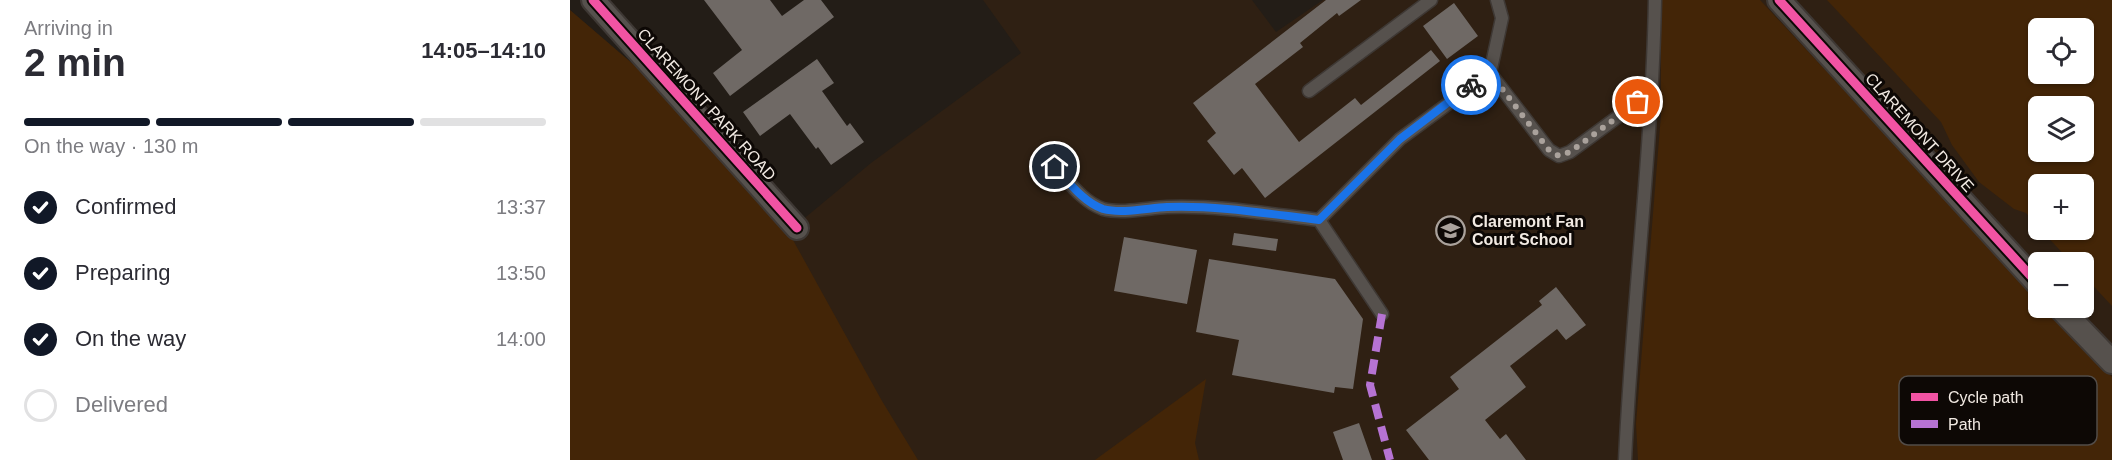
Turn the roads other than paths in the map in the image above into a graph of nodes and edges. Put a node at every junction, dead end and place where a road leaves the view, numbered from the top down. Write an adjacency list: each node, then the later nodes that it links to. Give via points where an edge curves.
1 (593, 0): 11 (street, CLAREMONT PARK ROAD)
2 (1431, 0): 7 (lane)
3 (1497, 0): 6 (lane, via 1502,18)
4 (1655, 0): 8 (lane)
5 (1779, 0): 12 (street, CLAREMONT DRIVE)
6 (1490, 73): 8 (lane, via 1549,150 1559,156 1638,102); 10 (lane, via 1400,139)
7 (1309, 91)
8 (1652, 98): 16 (lane)
9 (1055, 167): 10 (lane, via 1080,196 1103,209 1221,209)
10 (1319, 220): 13 (lane)
11 (797, 228)
12 (2028, 273)
13 (1382, 314)
14 (2070, 318): 15 (street)
15 (2112, 362)
16 (1625, 460)

